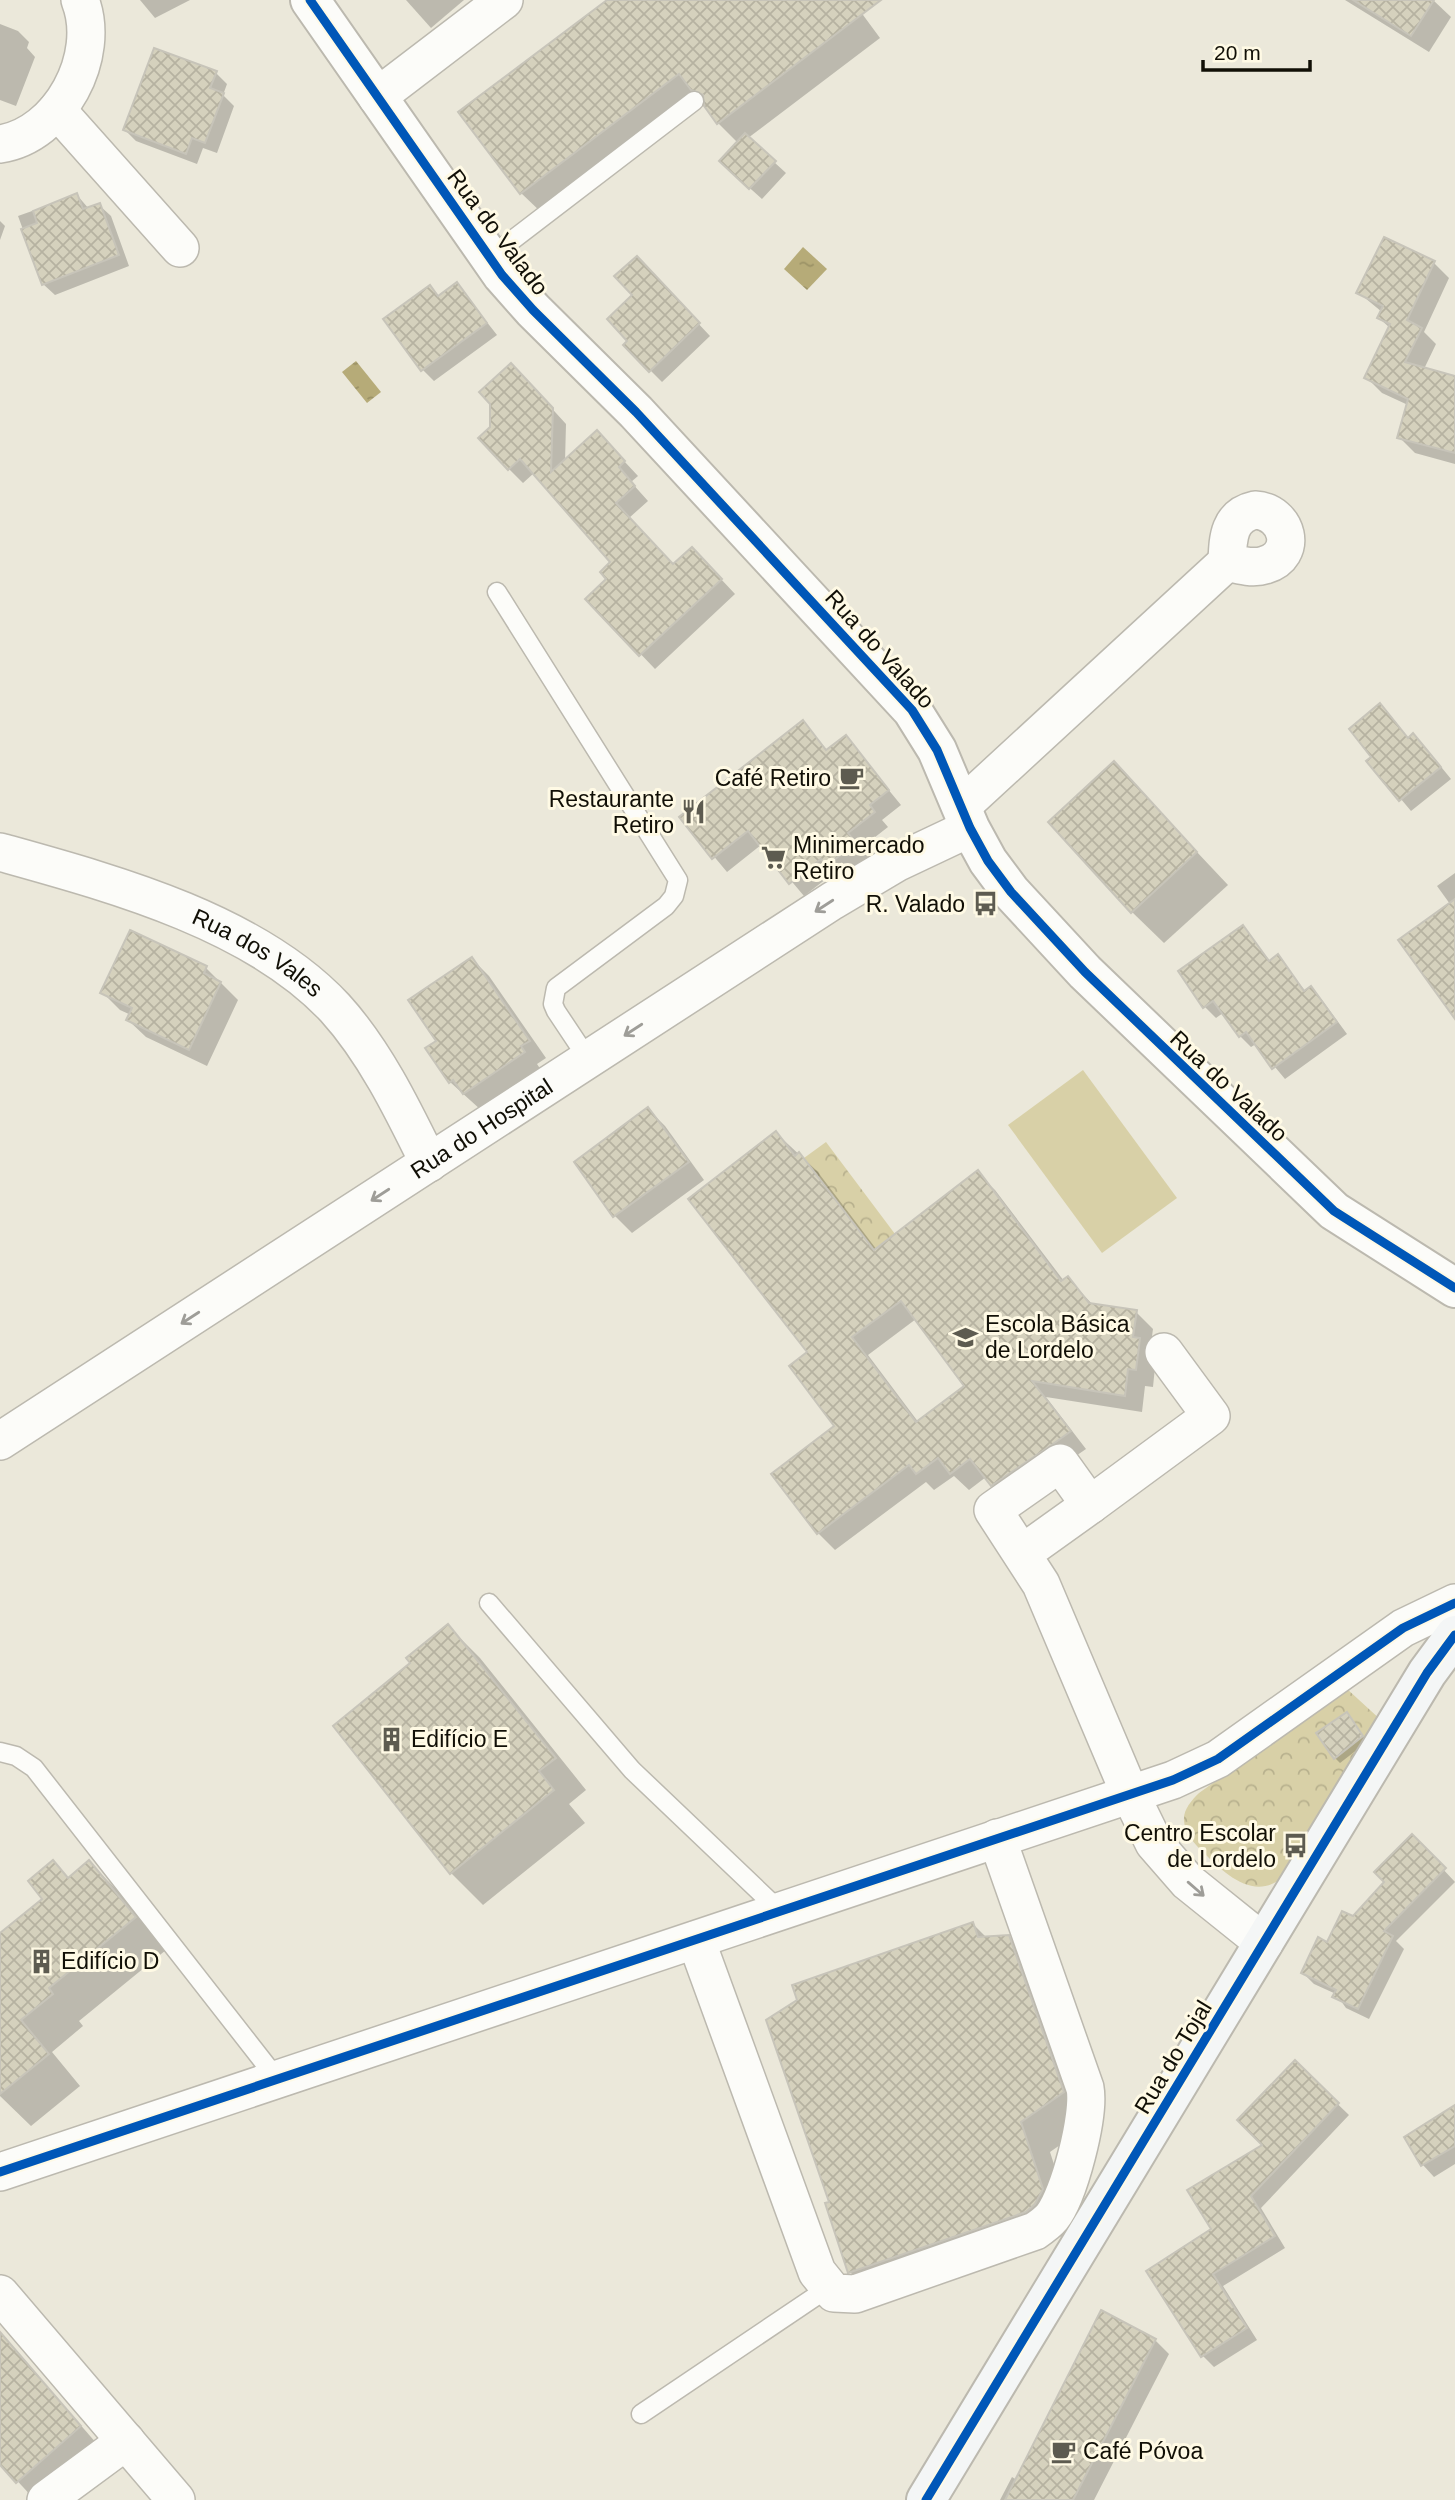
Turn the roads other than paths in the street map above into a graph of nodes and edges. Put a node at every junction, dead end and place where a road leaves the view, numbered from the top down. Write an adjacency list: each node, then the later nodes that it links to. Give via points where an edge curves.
1 (80, 0): 6 (street, via 87,23 86,43 79,68)
2 (310, 0): 4 (street, Rua do Valado)
3 (504, 0): 4 (street)
4 (377, 97): 9 (street, Rua do Valado)
5 (694, 101): 9 (lane)
6 (57, 110): 7 (street, via 26,137); 8 (street)
7 (0, 144)
8 (180, 248)
9 (489, 258): 12 (street, Rua do Valado, via 912,709 937,750)
10 (1227, 562): 12 (street, Rua do Hospital)
11 (497, 592): 14 (lane, via 678,880 666,906 556,988 556,1011)
12 (966, 817): 14 (street, Rua do Hospital, one-way to 14); 16 (street, Rua do Valado, via 988,861 1116,1005 1334,1211)
13 (0, 852): 15 (street, Rua dos Vales, via 135,891 180,910 245,942 310,983 362,1041)
14 (588, 1059): 15 (street, Rua do Hospital)
15 (429, 1163): 18 (street, Rua do Hospital, one-way to 18)
16 (1455, 1288)
17 (1164, 1352): 19 (street, via 1212,1416)
18 (0, 1441)
19 (1090, 1505): 20 (street); 20 (street, via 1060,1463 993,1510)
20 (1023, 1553): 25 (street, via 1053,1609)
21 (489, 1603): 27 (lane, via 632,1770)
22 (1455, 1603): 25 (street, via 1403,1628 1218,1759)
23 (1455, 1635): 29 (main road, Rua do Tojal, via 1427,1673)
24 (0, 1752): 30 (lane, via 34,1768)
25 (1129, 1794): 26 (street); 29 (street, one-way to 29, via 1169,1863)
26 (997, 1839): 27 (street); 32 (street, via 1085,2088 1086,2114 1060,2204 1035,2231 855,2294 844,2296)
27 (781, 1912): 28 (street)
28 (696, 1940): 30 (street); 32 (street, via 817,2272)
29 (1265, 1942): 38 (main road, Rua do Tojal)
30 (276, 2079): 31 (street)
31 (0, 2172)
32 (828, 2288): 34 (lane)
33 (0, 2294): 35 (street)
34 (641, 2414)
35 (126, 2441): 36 (street); 37 (street)
36 (46, 2500)
37 (176, 2500)
38 (926, 2500)

